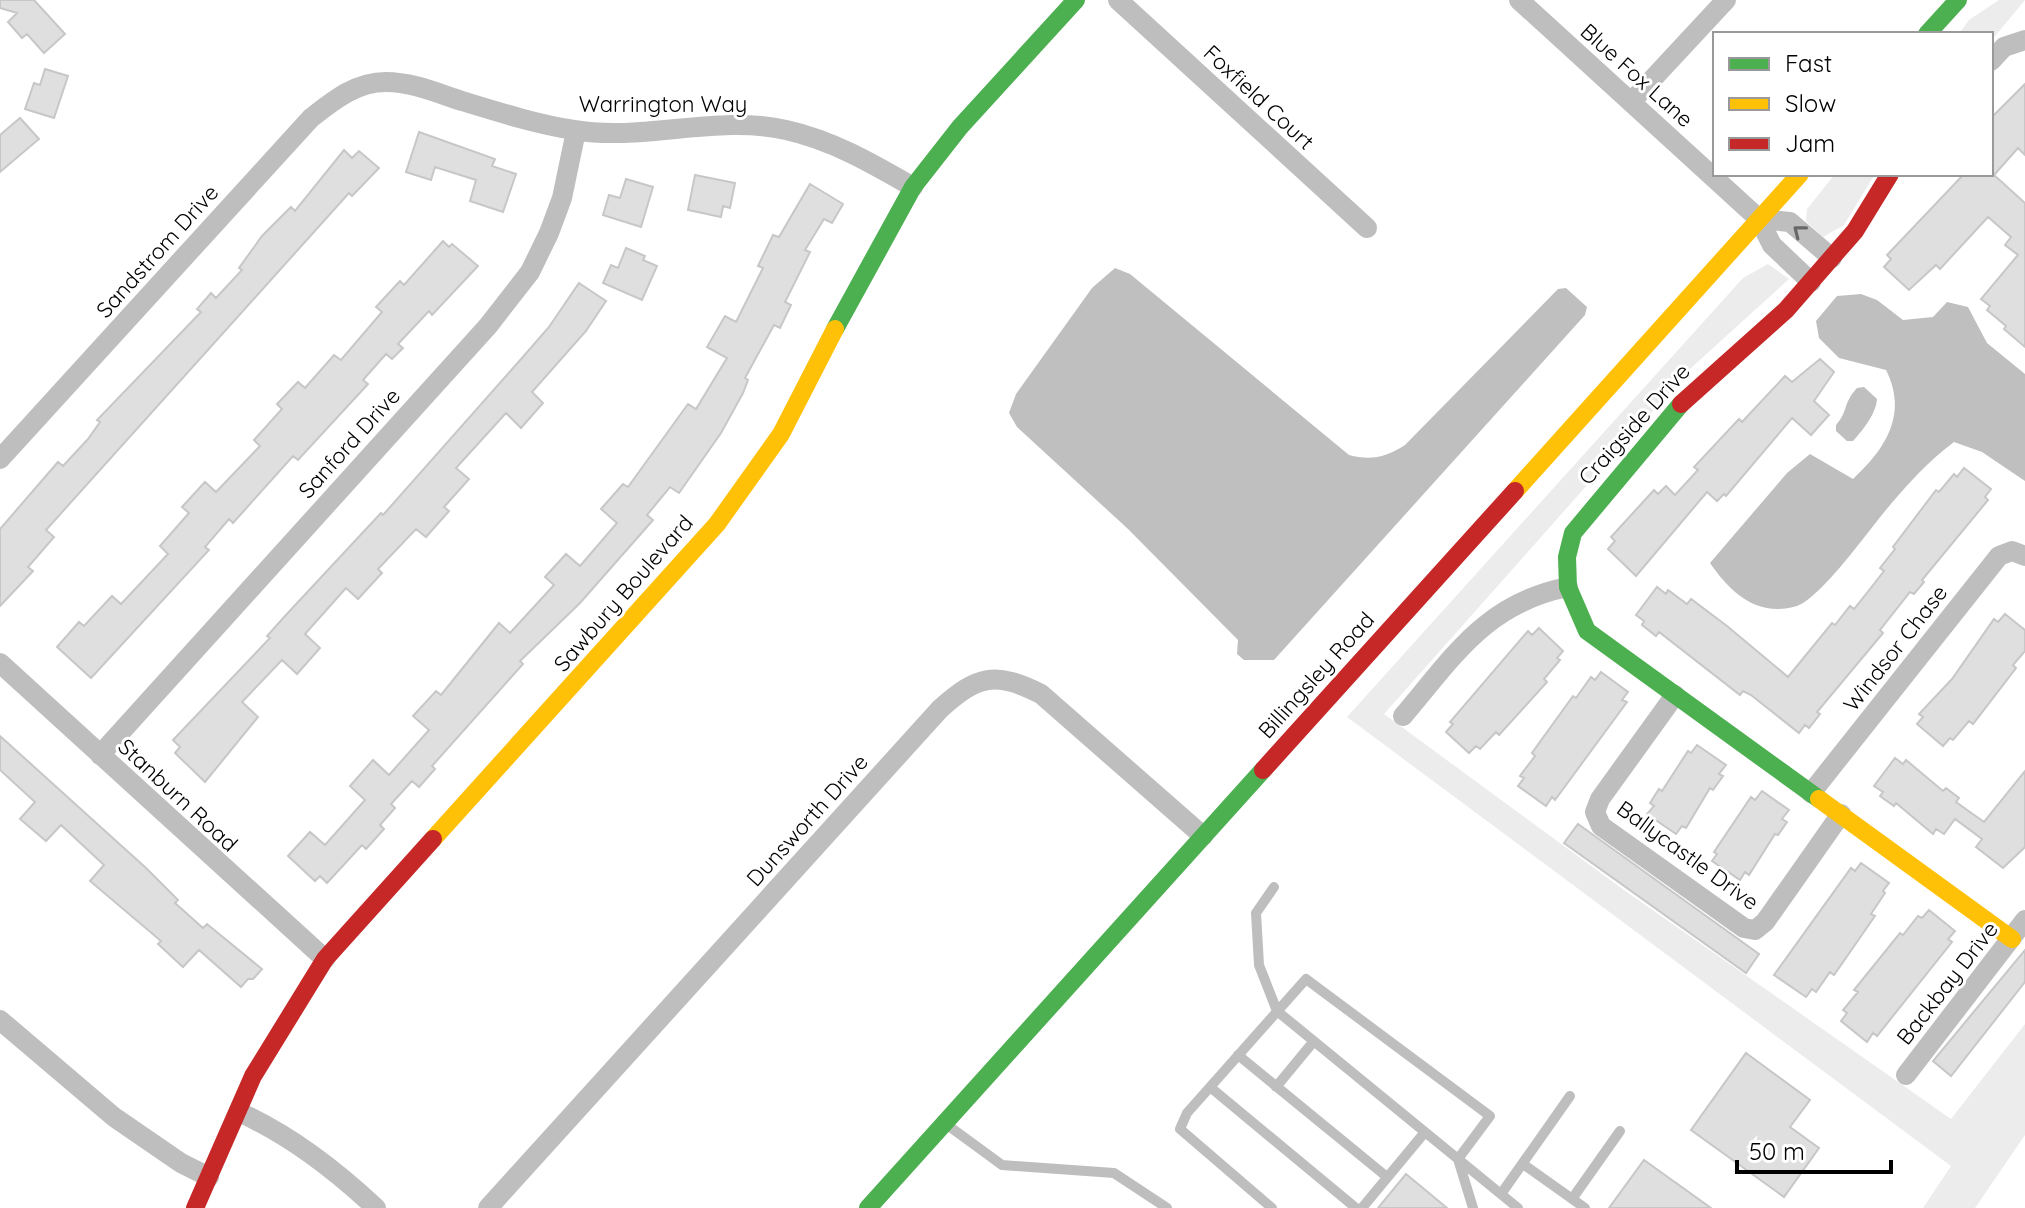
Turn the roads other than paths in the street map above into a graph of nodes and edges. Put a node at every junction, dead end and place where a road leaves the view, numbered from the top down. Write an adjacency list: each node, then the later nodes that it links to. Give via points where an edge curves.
1 (1076, 0): 14 (street, Sawbury Boulevard)
2 (1118, 0): 16 (street, Foxfield Court)
3 (1519, 0): 10 (street, Blue Fox Lane)
4 (1726, 0): 10 (street)
5 (1958, 0): 6 (street)
6 (1929, 32)
7 (2025, 40): 8 (street, via 2004,47)
8 (1993, 59)
9 (358, 86): 11 (street, Warrington Way, via 406,83); 19 (street, Sandstrom Drive, via 311,118)
10 (1632, 101): 15 (street, Blue Fox Lane)
11 (576, 131): 14 (street, Warrington Way, via 784,129 840,147); 25 (street, Sanford Drive, via 562,198 530,272 488,326)
12 (1798, 176): 15 (street, Billingsley Road)
13 (1889, 176): 17 (street, Craigside Drive)
14 (913, 187): 32 (street, Sawbury Boulevard, via 781,434 717,524)
15 (1759, 219): 17 (street, one-way to 15, via 1790,222); 18 (street, via 1772,245); 28 (street, Billingsley Road)
16 (1367, 228)
17 (1832, 258): 18 (street, Craigside Drive)
18 (1811, 282): 21 (street, Craigside Drive, via 1670,414 1591,507 1573,533)
19 (0, 459)
20 (2025, 556): 26 (street, Windsor Chase, via 2012,551 1999,556)
21 (1568, 587): 23 (street, via 1587,631); 24 (street, via 1519,601 1490,620)
22 (0, 663): 25 (street, Stanburn Road)
23 (1675, 695): 26 (street); 27 (street, Ballycastle Drive, via 1600,799 1595,812 1614,836 1744,928 1755,930)
24 (1403, 716)
25 (100, 755): 32 (street, Stanburn Road)
26 (1811, 793): 27 (street)
27 (1841, 814): 31 (street)
28 (1203, 836): 42 (street, Billingsley Road); 53 (street, Dunsworth Drive, via 1041,694 991,677 963,689)
29 (1274, 887): 33 (lane, via 1256,913 1259,965)
30 (2025, 920): 31 (street, Backbay Drive)
31 (2012, 939): 37 (street, Backbay Drive)
32 (325, 959): 41 (street, Sawbury Boulevard, via 277,1031)
33 (1277, 1011): 35 (lane); 36 (lane); 45 (lane, via 1306,979 1490,1116)
34 (0, 1020): 47 (street, via 114,1117)
35 (1314, 1041): 39 (lane); 44 (lane)
36 (1238, 1055): 38 (lane); 39 (lane)
37 (1906, 1075)
38 (1210, 1087): 56 (lane, via 1180,1129); 57 (lane)
39 (1276, 1087): 48 (lane)
40 (1570, 1096): 46 (lane)
41 (239, 1112): 47 (street, Sawbury Boulevard); 52 (street, via 275,1129)
42 (945, 1123): 54 (street, Billingsley Road); 55 (lane, via 1002,1165 1114,1173)
43 (1620, 1131): 50 (lane)
44 (1425, 1132): 45 (lane); 48 (lane)
45 (1458, 1159): 49 (lane); 59 (lane)
46 (1523, 1164): 49 (lane); 50 (lane)
47 (209, 1177): 51 (street, Sawbury Boulevard)
48 (1387, 1177): 58 (lane)
49 (1501, 1194): 60 (lane)
50 (1572, 1199): 61 (lane)
51 (195, 1208)
52 (376, 1208)
53 (488, 1208)
54 (868, 1208)
55 (1167, 1208)
56 (1272, 1208)
57 (1356, 1208)
58 (1362, 1208)
59 (1473, 1208)
60 (1518, 1208)
61 (1585, 1208)

